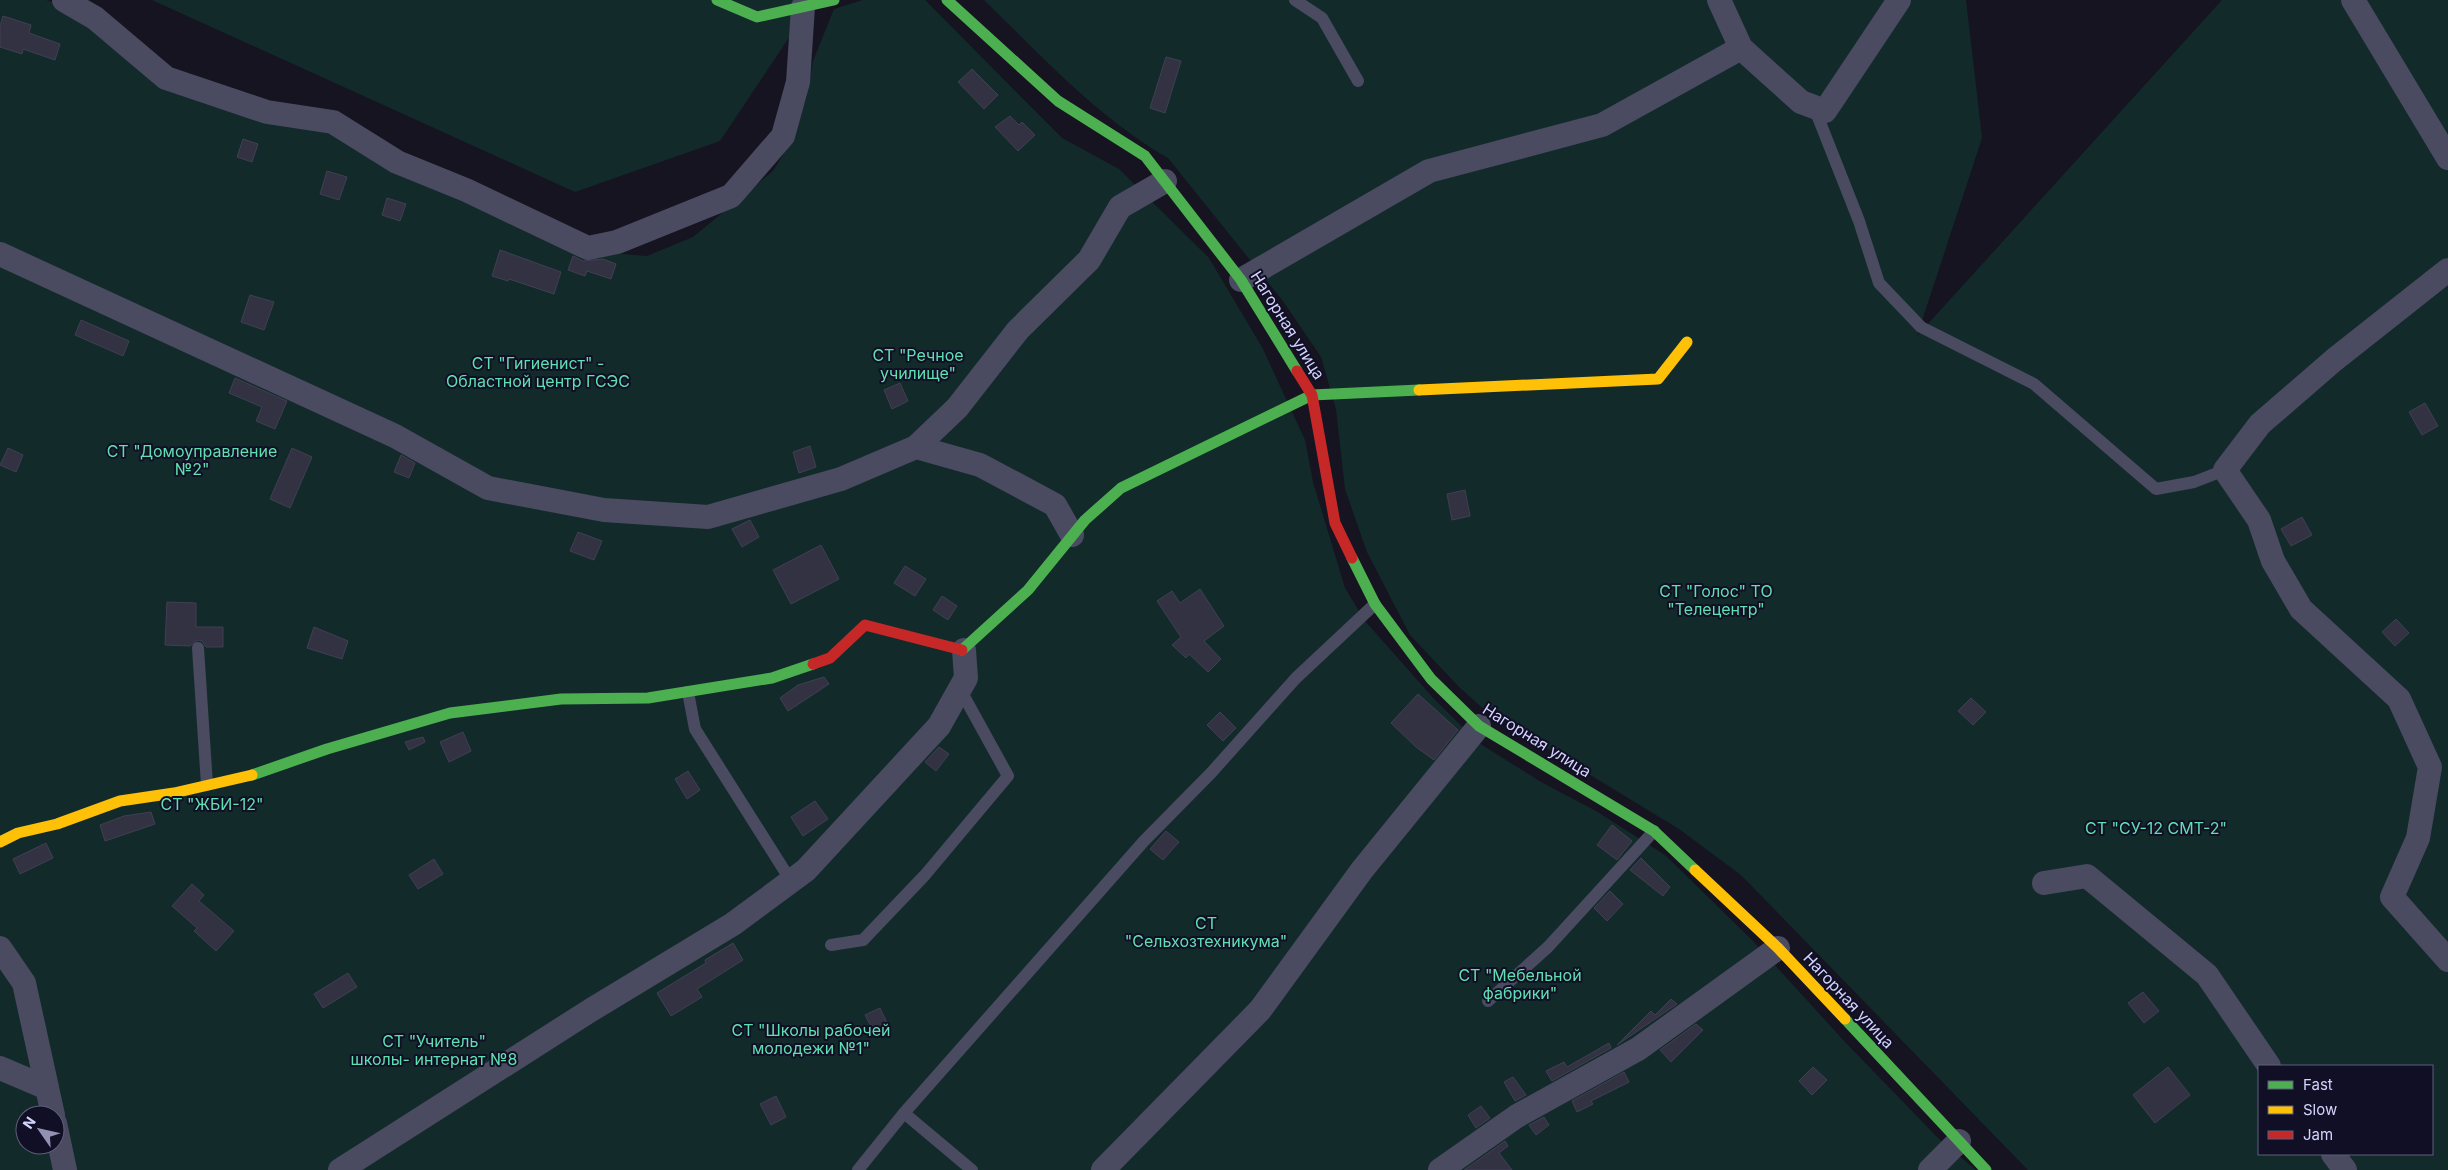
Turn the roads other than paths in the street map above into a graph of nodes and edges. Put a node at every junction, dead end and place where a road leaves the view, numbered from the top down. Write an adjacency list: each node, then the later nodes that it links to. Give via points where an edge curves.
1 (64, 0): 9 (street, via 95,18 166,78 267,112 333,122 397,162 466,190 588,248 617,242 731,196 783,136 798,82)
2 (717, 0): 9 (street, via 757,17)
3 (834, 0): 9 (street)
4 (947, 0): 14 (street, Нагорная улица, via 1058,101 1145,156)
5 (1295, 0): 11 (lane, via 1322,18)
6 (1719, 0): 10 (street)
7 (1899, 0): 12 (street, via 1825,111)
8 (2353, 0): 13 (street)
9 (803, 7)
10 (1742, 48): 12 (street, via 1800,102); 17 (street, via 1602,125 1429,171)
11 (1358, 82)
12 (1814, 107): 21 (lane, via 1859,221 1879,283 1921,327 2034,384 2156,489 2194,482)
13 (2448, 158)
14 (1164, 181): 17 (street, Нагорная улица); 20 (street, via 1120,207 1089,260 1018,330 957,408)
15 (0, 254): 20 (street, via 395,436 488,488 604,510 708,517 841,479)
16 (2448, 270): 21 (street, via 2334,360 2260,424)
17 (1241, 280): 19 (street, Нагорная улица)
18 (1687, 342): 19 (street, via 1658,379)
19 (1312, 395): 22 (street, via 1121,488); 23 (street, Нагорная улица, via 1335,523)
20 (916, 447): 22 (street, via 980,465 1055,506)
21 (2224, 470): 37 (street, via 2259,520 2273,561 2301,609 2399,699 2430,767 2418,838 2392,898)
22 (1072, 535): 25 (street, via 1028,590)
23 (1375, 604): 28 (street, Нагорная улица, via 1431,679); 43 (lane, via 1296,678 1211,774 1144,841)
24 (198, 648): 29 (lane)
25 (964, 650): 26 (street, via 966,678); 27 (street, via 865,625 830,658 772,678)
26 (960, 689): 32 (street, via 939,726 806,870); 34 (lane, via 1008,776 925,875 863,940)
27 (688, 692): 29 (street, via 648,698 560,699 450,713 327,749 258,774); 32 (lane, via 695,730)
28 (1479, 726): 30 (street, Нагорная улица); 51 (street, via 1362,870 1260,1010)
29 (207, 786): 31 (street, via 120,802 57,824 18,833)
30 (1654, 830): 36 (street, Нагорная улица); 38 (lane, via 1548,947)
31 (0, 842)
32 (791, 882): 48 (street, via 733,924)
33 (2044, 883): 39 (street, via 2087,876 2206,975)
34 (831, 945)
35 (0, 948): 41 (street, via 24,983)
36 (1778, 948): 44 (street, Нагорная улица); 52 (street, via 1638,1049 1518,1116)
37 (2448, 960)
38 (1488, 1001)
39 (2268, 1065)
40 (0, 1068): 41 (street)
41 (47, 1088): 42 (street)
42 (51, 1105)
43 (904, 1113): 49 (lane); 50 (lane)
44 (1959, 1141): 53 (street); 54 (street, Нагорная улица)
45 (62, 1155): 47 (street)
46 (2334, 1155): 55 (street)
47 (65, 1170)
48 (340, 1170)
49 (858, 1170)
50 (972, 1170)
51 (1103, 1170)
52 (1440, 1170)
53 (1930, 1170)
54 (1986, 1170)
55 (2345, 1170)

